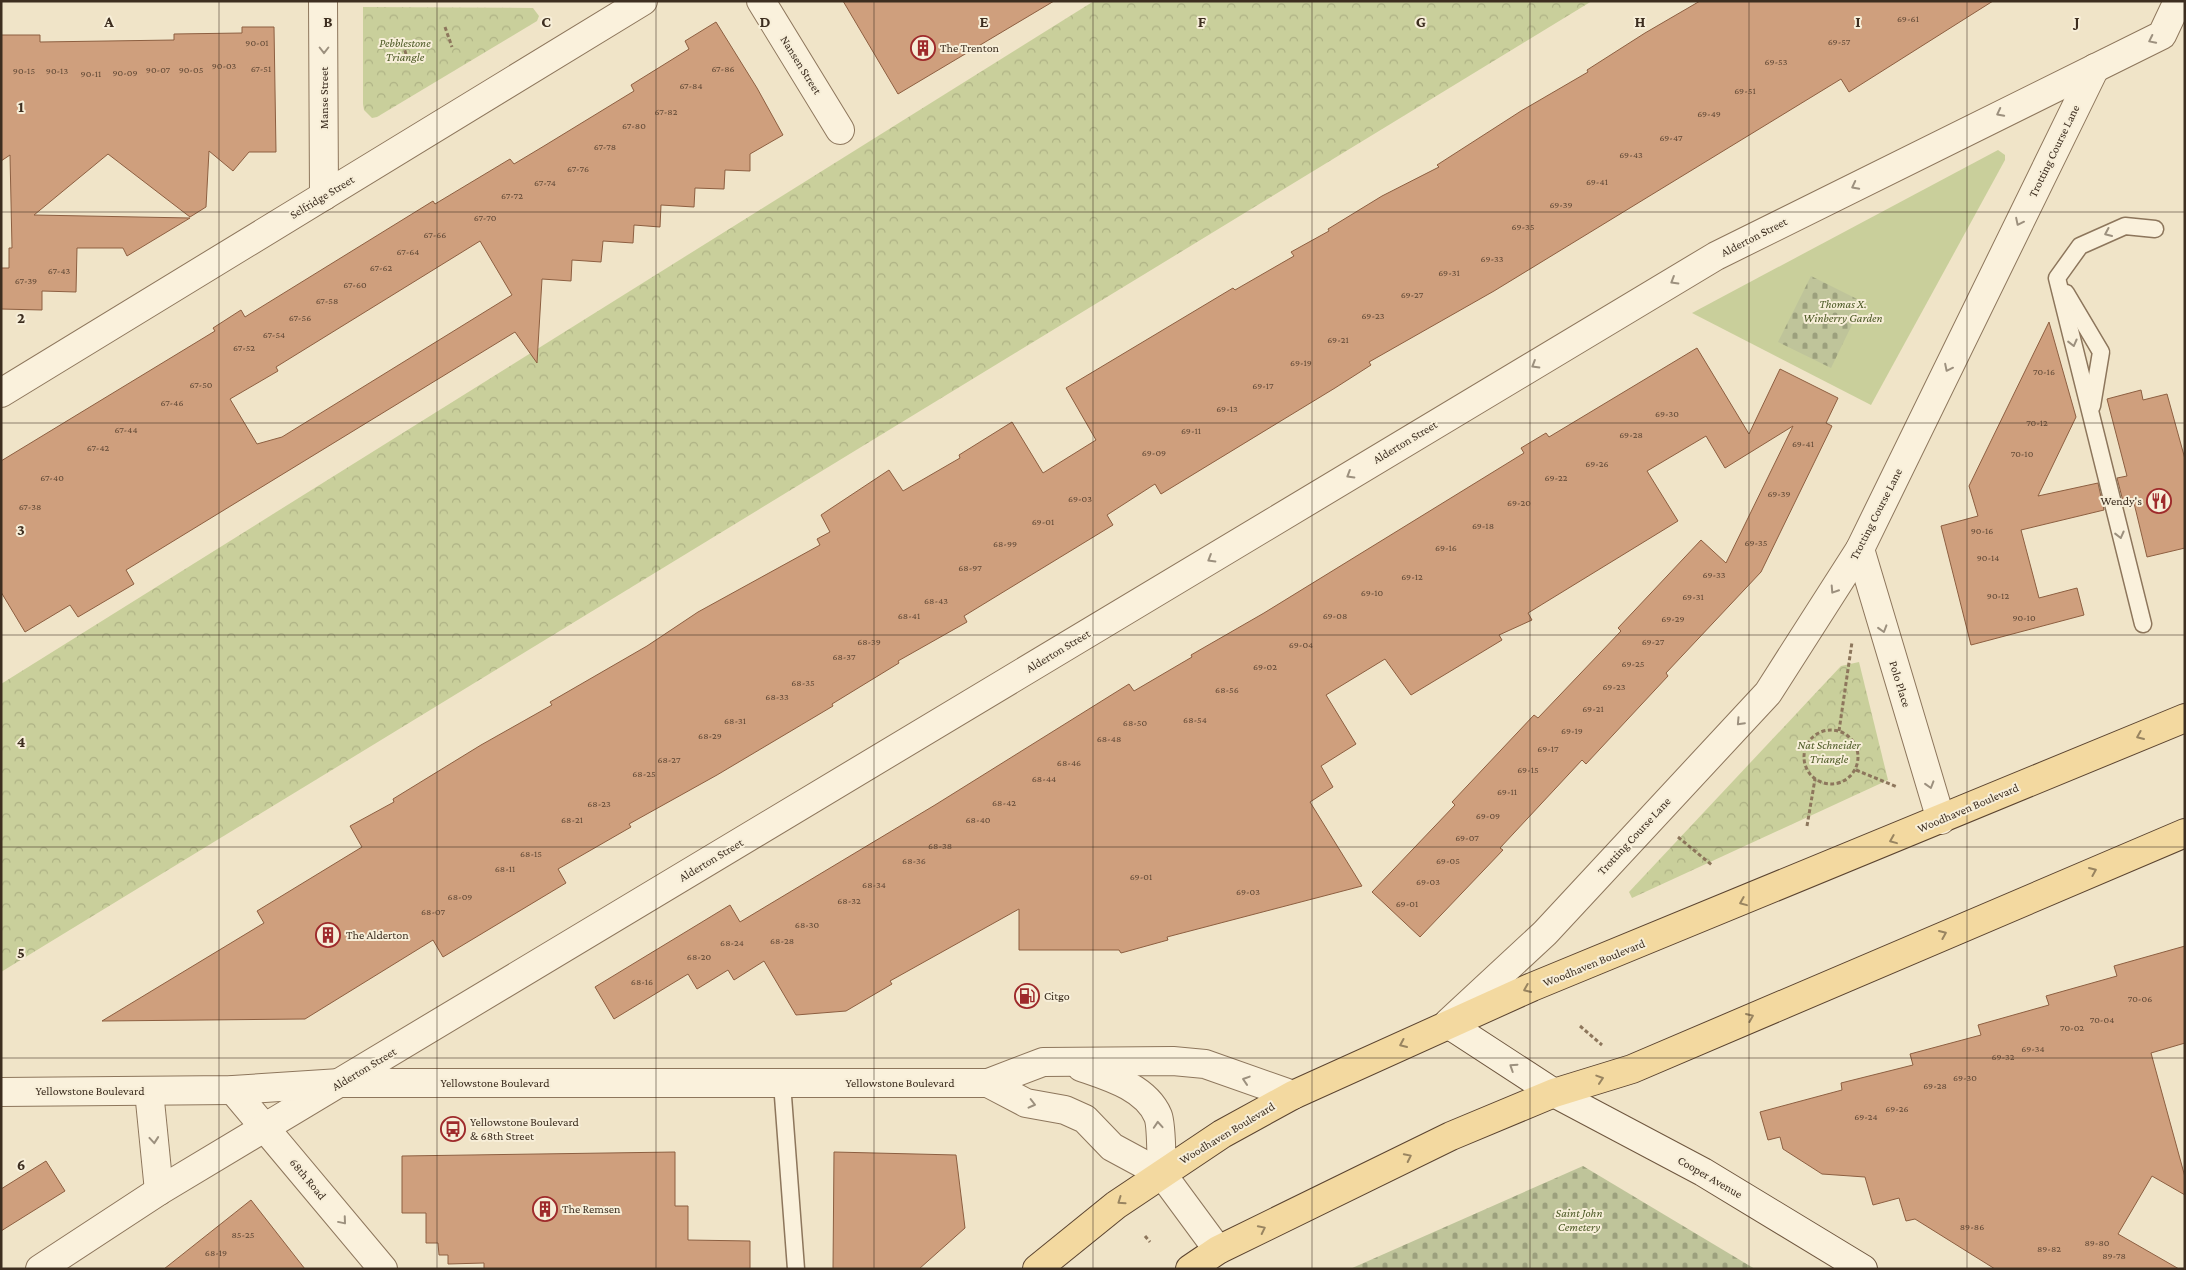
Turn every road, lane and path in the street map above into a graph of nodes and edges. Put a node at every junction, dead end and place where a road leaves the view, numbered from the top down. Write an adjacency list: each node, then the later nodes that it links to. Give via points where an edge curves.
1 (323, 1): 11 (street, Manse Street, one-way to 11)
2 (643, 1): 11 (street, Selfridge Street)
3 (761, 1): 10 (street, Nansen Street)
4 (2178, 1): 9 (street, one-way to 9, via 2162,35)
5 (445, 27): 7 (path)
6 (403, 44): 8 (path)
7 (452, 47)
8 (408, 61)
9 (2094, 68): 16 (street, Trotting Course Lane, one-way to 16); 35 (street, Alderton Street, one-way to 35, via 1716,256)
10 (840, 130)
11 (324, 196): 14 (street, Selfridge Street)
12 (2155, 229): 13 (lane, one-way to 13, via 2125,226 2080,246)
13 (2057, 278): 15 (lane, one-way to 15); 15 (lane, via 2101,352)
14 (1, 393)
15 (2090, 414): 17 (lane, one-way to 17)
16 (1860, 549): 24 (street, Polo Place, one-way to 24); 29 (street, Trotting Course Lane, one-way to 29, via 1768,693 1545,933)
17 (2142, 624)
18 (1853, 636): 20 (path)
19 (2185, 718): 24 (main road, Woodhaven Boulevard, one-way to 24)
20 (1840, 731): 21 (path, via 1852,739 1857,748); 22 (path, via 1819,733 1806,746 1805,765)
21 (1856, 770): 22 (path, via 1842,782 1833,784); 23 (path)
22 (1815, 779): 25 (path)
23 (1897, 787)
24 (1941, 820): 29 (main road, Woodhaven Boulevard, one-way to 29)
25 (1807, 826)
26 (2185, 833): 39 (main road, one-way to 26, via 1632,1069)
27 (1676, 835): 28 (path)
28 (1713, 866)
29 (1448, 1024): 39 (street, Cooper Avenue, one-way to 29); 40 (main road, Woodhaven Boulevard, one-way to 40)
30 (1580, 1026): 31 (path)
31 (1602, 1045)
32 (1067, 1061): 34 (street, Yellowstone Boulevard, via 1043,1062); 40 (street, Yellowstone Boulevard, one-way to 32, via 1205,1064); 42 (street, Yellowstone Boulevard, one-way to 32, via 1158,1116 1149,1103 1131,1088)
33 (782, 1083): 34 (street, Yellowstone Boulevard); 35 (street, Yellowstone Boulevard); 49 (lane)
34 (988, 1083): 42 (street, Yellowstone Boulevard, one-way to 42, via 1026,1103 1065,1110 1085,1119 1112,1147)
35 (340, 1084): 36 (street, Yellowstone Boulevard); 41 (street, Alderton Street)
36 (233, 1090): 37 (street, Yellowstone Boulevard); 41 (street, 68th Road)
37 (149, 1091): 38 (street, Yellowstone Boulevard); 43 (street, one-way to 43)
38 (1, 1092)
39 (1554, 1093): 46 (main road, one-way to 39, via 1452,1136); 52 (street, Cooper Avenue, via 1703,1172)
40 (1293, 1095): 42 (main road, Woodhaven Boulevard, via 1222,1134)
41 (265, 1128): 43 (street, Alderton Street); 48 (street, 68th Road, one-way to 48)
42 (1162, 1174): 46 (street, Yellowstone Boulevard); 50 (main road, Woodhaven Boulevard, one-way to 50, via 1116,1205)
43 (159, 1191): 47 (street, Alderton Street)
44 (1145, 1236): 45 (path)
45 (1150, 1242)
46 (1218, 1250): 51 (main road)
47 (40, 1269)
48 (383, 1269)
49 (796, 1269)
50 (1037, 1269)
51 (1190, 1269)
52 (1863, 1269)

